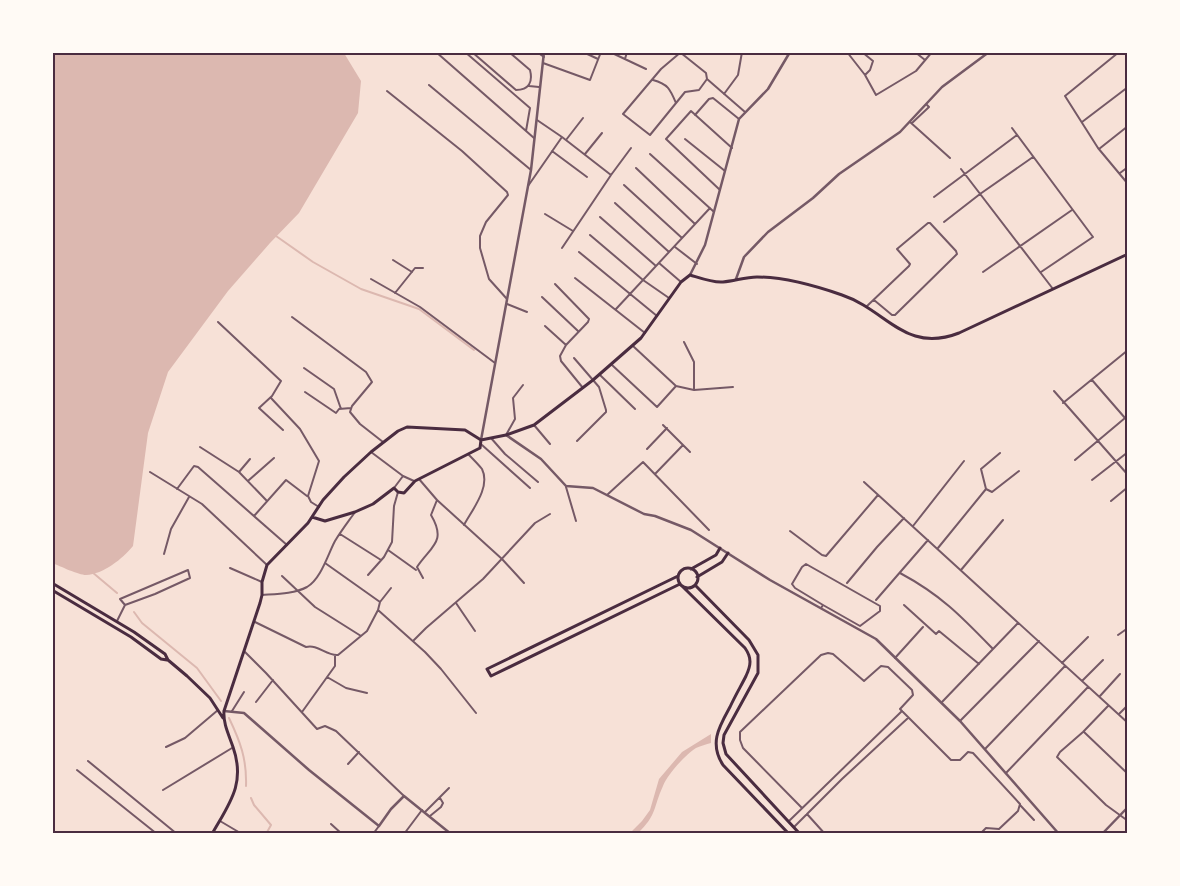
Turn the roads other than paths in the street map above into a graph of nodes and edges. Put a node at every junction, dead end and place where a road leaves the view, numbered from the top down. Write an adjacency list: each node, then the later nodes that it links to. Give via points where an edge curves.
1 (436, 52): 47 (street)
2 (465, 52): 47 (street, via 530,108)
3 (472, 52): 32 (street, via 516,90)
4 (509, 52): 32 (street, via 530,70)
5 (537, 52): 22 (street)
6 (544, 52): 22 (street)
7 (583, 52): 23 (street)
8 (601, 52): 23 (street)
9 (610, 52): 24 (street)
10 (627, 52): 24 (street)
11 (742, 52): 36 (street, via 738,76)
12 (790, 52): 38 (street, via 768,89)
13 (847, 52): 28 (street)
14 (862, 52): 28 (street, via 873,61)
15 (915, 52): 25 (street)
16 (932, 52): 25 (street)
17 (983, 52): 21 (street)
18 (989, 52): 21 (street)
19 (1119, 52): 43 (street, via 1065,96)
20 (681, 53): 29 (street, via 706,73); 30 (street)
21 (986, 56): 44 (street, via 942,87)
22 (544, 57): 26 (street)
23 (598, 59): 26 (street, via 590,80)
24 (625, 59): 27 (street)
25 (926, 61): 28 (street, via 916,71 876,95)
26 (543, 64): 33 (street)
27 (646, 69)
28 (865, 75)
29 (708, 79): 36 (street); 37 (street, via 699,90 685,92)
30 (652, 80): 37 (street, via 664,83); 37 (street, via 623,114 650,136)
31 (430, 84): 65 (street)
32 (529, 86): 33 (street)
33 (540, 87): 41 (street)
34 (1128, 87): 43 (street)
35 (387, 91): 114 (street, via 507,192 508,195 482,229 480,248 489,279)
36 (724, 94): 38 (street)
37 (676, 103)
38 (745, 112): 42 (street)
39 (695, 115): 42 (street, via 713,98); 55 (street); 74 (street, via 691,111 666,139)
40 (582, 118): 53 (street)
41 (537, 120): 50 (street); 51 (street)
42 (739, 120): 55 (street)
43 (1082, 122): 56 (street)
44 (911, 123): 61 (street); 105 (street, via 768,232 744,257)
45 (1128, 126): 56 (street)
46 (1012, 128): 49 (street)
47 (526, 131): 51 (street)
48 (602, 134): 58 (street)
49 (1017, 135): 60 (street); 69 (street)
50 (562, 137): 53 (street); 57 (street)
51 (535, 139): 65 (street)
52 (685, 139): 66 (street)
53 (566, 140): 58 (street)
54 (631, 148): 68 (street)
55 (732, 148): 66 (street)
56 (1099, 149): 67 (street)
57 (552, 151): 70 (street); 73 (street)
58 (585, 154): 68 (street)
59 (650, 154): 78 (street)
60 (1033, 157): 75 (street); 79 (street)
61 (950, 158)
62 (1128, 167): 67 (street)
63 (636, 168): 84 (street)
64 (960, 169): 69 (street)
65 (531, 170): 73 (street)
66 (725, 171): 74 (street)
67 (1119, 174): 71 (street)
68 (611, 175): 85 (street)
69 (965, 175): 75 (street); 76 (street)
70 (587, 177)
71 (1128, 184)
72 (624, 185): 87 (street)
73 (528, 187): 114 (street)
74 (720, 190): 80 (street)
75 (980, 194): 83 (street); 89 (street)
76 (934, 197)
77 (615, 203): 92 (street)
78 (710, 208): 80 (street); 84 (street)
79 (1072, 210): 89 (street); 101 (street, via 1093,238)
80 (715, 212): 96 (street)
81 (545, 214): 85 (street)
82 (600, 217): 97 (street)
83 (944, 222)
84 (695, 224): 87 (street)
85 (573, 231): 90 (street)
86 (590, 235): 106 (street)
87 (682, 238): 88 (street)
88 (674, 246): 92 (street); 96 (street)
89 (1021, 246): 100 (street); 101 (street)
90 (562, 248)
91 (579, 252): 111 (street)
92 (668, 252): 95 (street)
93 (1128, 254): 109 (main road)
94 (393, 260): 99 (street)
95 (659, 263): 97 (street); 107 (street)
96 (696, 264): 102 (street)
97 (656, 266): 106 (street)
98 (423, 268): 99 (street)
99 (412, 272): 110 (street)
100 (983, 272)
101 (1041, 272): 109 (street)
102 (690, 275): 105 (main road, via 719,282); 107 (main road)
103 (575, 278): 118 (street)
104 (371, 279): 110 (street)
105 (736, 279): 117 (main road, via 758,277 793,282 842,295)
106 (643, 280): 111 (street); 113 (street)
107 (681, 282): 113 (main road)
108 (555, 284): 124 (street, via 589,319)
109 (1053, 289): 117 (main road, via 940,339 924,339 910,334)
110 (395, 293): 131 (street, via 425,310)
111 (629, 295): 118 (street); 121 (street)
112 (542, 297): 124 (street)
113 (669, 298): 121 (main road)
114 (507, 299): 116 (street)
115 (874, 300): 115 (street, via 910,264 898,249 928,223 956,251 957,254 895,315 892,316); 117 (street)
116 (507, 304): 119 (street); 131 (street)
117 (866, 308)
118 (616, 309): 125 (street)
119 (527, 312)
120 (292, 316): 146 (street, via 371,378 372,382)
121 (657, 316): 125 (main road)
122 (218, 322): 144 (street, via 280,380)
123 (545, 326): 127 (street)
124 (579, 332): 127 (street)
125 (644, 333): 128 (main road)
126 (684, 342): 141 (street, via 694,362)
127 (566, 345): 139 (street, via 560,359)
128 (633, 346): 132 (main road); 138 (street)
129 (1128, 350): 136 (street)
130 (574, 358): 135 (street)
131 (495, 364): 160 (street)
132 (612, 365): 134 (main road); 138 (street, via 657,407)
133 (304, 368): 147 (street, via 334,389)
134 (600, 375): 135 (main road); 148 (street)
135 (593, 380): 139 (main road); 157 (street, via 606,412)
136 (1092, 380): 145 (street); 150 (street)
137 (523, 385): 155 (street, via 513,398 515,419)
138 (676, 386): 141 (street)
139 (583, 388): 151 (main road)
140 (733, 388): 141 (street)
141 (694, 390)
142 (1054, 391): 145 (street)
143 (305, 392): 147 (street, via 336,413)
144 (272, 396): 154 (street, via 259,408); 196 (street, via 300,429 318,462)
145 (1063, 403): 158 (street)
146 (351, 408): 147 (street); 159 (street, via 350,412 360,424)
147 (341, 409)
148 (635, 410)
149 (1128, 416): 150 (street)
150 (1125, 418): 158 (street)
151 (534, 425): 155 (main road); 161 (street)
152 (663, 425): 153 (street)
153 (667, 428): 162 (street); 164 (street)
154 (283, 430)
155 (506, 435): 156 (main road); 186 (street, via 541,459)
156 (491, 438): 160 (main road); 184 (street)
157 (576, 441)
158 (1097, 441): 172 (street); 174 (street)
159 (383, 442): 160 (main road, via 407,426 465,430); 165 (main road)
160 (481, 442): 169 (main road, via 480,448); 189 (street)
161 (550, 444)
162 (683, 445): 166 (street); 178 (street)
163 (200, 447): 177 (street)
164 (647, 449)
165 (371, 452): 180 (street); 200 (main road, via 335,486)
166 (690, 452)
167 (1128, 452): 174 (street)
168 (1000, 453): 191 (street, via 981,469)
169 (468, 454): 182 (main road); 208 (street, via 482,470 484,480 480,496)
170 (274, 458): 181 (street)
171 (250, 459): 177 (street)
172 (1075, 460)
173 (964, 461): 209 (street)
174 (1116, 462): 179 (street); 183 (street)
175 (1020, 471): 191 (street, via 992,492)
176 (150, 472): 190 (street)
177 (239, 472): 181 (street)
178 (655, 474): 193 (street, via 644,462); 210 (street)
179 (1128, 475)
180 (403, 476): 182 (street); 188 (street)
181 (249, 480): 198 (street)
182 (417, 480): 192 (main road, via 408,491); 197 (street)
183 (1092, 480)
184 (538, 482)
185 (864, 482): 194 (street)
186 (566, 486): 193 (street, via 593,488); 207 (street)
187 (1128, 487): 199 (street)
188 (394, 488): 192 (main road); 201 (main road, via 373,504)
189 (530, 488)
190 (177, 489): 195 (street); 203 (street, via 194,466 198,467)
191 (986, 489): 216 (street)
192 (398, 492): 217 (street, via 392,542)
193 (608, 495): 215 (street, via 644,514 691,530)
194 (878, 495): 205 (street); 211 (street, via 826,556)
195 (189, 496): 219 (street, via 171,529); 223 (street)
196 (308, 496): 198 (street, via 286,480); 200 (street)
197 (437, 500): 208 (street); 227 (street, via 431,516 439,534 416,567)
198 (267, 501): 203 (street)
199 (1111, 501)
200 (319, 507): 204 (main road)
201 (355, 512): 204 (main road, via 325,521); 212 (street)
202 (550, 514): 220 (street, via 535,522)
203 (254, 516): 214 (street)
204 (312, 517): 214 (main road)
205 (904, 518): 209 (street); 237 (street)
206 (1003, 520): 226 (street)
207 (576, 521)
208 (464, 525): 220 (street)
209 (913, 526): 213 (street)
210 (708, 530)
211 (790, 531)
212 (340, 534): 221 (street); 222 (street)
213 (928, 540): 216 (street); 228 (street)
214 (287, 545): 223 (main road)
215 (720, 548): 218 (street); 225 (main road, via 716,555)
216 (938, 548): 226 (street)
217 (388, 550): 221 (street); 227 (street)
218 (728, 553): 232 (main road, via 722,562); 249 (street)
219 (164, 554)
220 (502, 559): 236 (street); 246 (street)
221 (381, 560): 229 (street)
222 (325, 563): 242 (street, via 313,582); 245 (street)
223 (267, 565): 234 (main road)
224 (230, 568): 234 (street)
225 (692, 569): 231 (main road, via 683,570); 232 (main road)
226 (960, 570): 255 (street)
227 (417, 571): 233 (street)
228 (900, 573): 244 (street); 264 (street, via 934,592)
229 (368, 575)
230 (282, 576): 242 (street)
231 (678, 576): 238 (main road); 238 (main road, via 487,669 491,676)
232 (697, 577): 239 (main road)
233 (423, 578)
234 (262, 582): 243 (main road)
235 (52, 583): 251 (main road)
236 (524, 583)
237 (847, 583)
238 (682, 585): 239 (main road, via 690,588); 275 (main road, via 747,651 750,662)
239 (695, 585): 276 (main road, via 752,643 759,660)
240 (391, 588): 245 (street)
241 (52, 590): 252 (main road)
242 (298, 590): 243 (street); 260 (street, via 315,607)
243 (262, 595): 253 (main road)
244 (876, 600)
245 (380, 602): 250 (street)
246 (456, 603): 258 (street); 262 (street)
247 (125, 605): 247 (street, via 120,599 190,570 190,578); 254 (street)
248 (904, 605): 271 (street, via 936,634 939,631)
249 (822, 607): 249 (street, via 792,584 806,564 880,606 880,611 860,626); 267 (street, via 876,639)
250 (378, 610): 260 (street, via 370,628); 262 (street)
251 (103, 614): 252 (main road); 254 (main road)
252 (99, 619): 268 (main road, via 161,659)
253 (253, 620): 265 (main road); 266 (street, via 306,647 312,645)
254 (117, 622): 268 (main road, via 165,654)
255 (1018, 622): 263 (street); 264 (street)
256 (923, 627): 267 (street)
257 (1128, 628): 259 (street)
258 (475, 632)
259 (1118, 635)
260 (360, 636): 266 (street)
261 (1088, 637): 270 (street)
262 (414, 640): 292 (street)
263 (1038, 641): 270 (street); 296 (street)
264 (993, 649): 271 (street)
265 (244, 650): 277 (street); 288 (main road)
266 (335, 655): 274 (street, via 335,666)
267 (895, 658): 284 (street)
268 (168, 660): 287 (main road, via 198,685)
269 (1103, 660): 278 (street)
270 (1062, 663): 272 (street)
271 (979, 664): 284 (street)
272 (1065, 666): 278 (street); 301 (street)
273 (1120, 674): 282 (street)
274 (327, 676): 281 (street, via 346,688); 291 (street)
275 (746, 676): 276 (main road); 315 (main road, via 718,728 716,747 723,765)
276 (755, 679): 311 (main road, via 726,731 723,747 727,758)
277 (273, 680): 283 (street); 291 (street)
278 (1082, 681): 279 (street)
279 (1088, 687): 282 (street); 306 (street)
280 (244, 692): 289 (street)
281 (367, 693)
282 (1099, 696): 285 (street)
283 (256, 702)
284 (941, 703): 296 (street)
285 (1108, 705): 293 (street); 298 (street)
286 (1128, 705): 293 (street)
287 (218, 710): 295 (main road); 299 (street, via 185,738)
288 (224, 711): 289 (street); 295 (main road)
289 (232, 711): 328 (street, via 251,718)
290 (902, 711): 294 (street); 310 (street); 318 (street, via 902,706 913,695 912,690 888,667 881,666 864,682 828,652 740,732 743,748)
291 (302, 712): 302 (street, via 317,729 325,726 336,731)
292 (476, 713)
293 (1118, 714): 297 (street)
294 (908, 718): 313 (street); 316 (street, via 952,760 960,760 968,752 973,753)
295 (223, 719): 300 (main road)
296 (960, 721): 301 (street)
297 (1128, 722)
298 (1083, 732): 307 (street); 321 (street, via 1057,757)
299 (166, 747)
300 (233, 748): 309 (street); 324 (main road, via 237,767 234,795)
301 (985, 749): 306 (street)
302 (359, 752): 304 (street); 312 (street)
303 (88, 761): 333 (street)
304 (348, 764)
305 (77, 770): 332 (street)
306 (1006, 773): 330 (street)
307 (1128, 774)
308 (449, 788): 314 (street)
309 (163, 790)
310 (820, 792): 313 (street); 318 (street)
311 (763, 795): 315 (main road); 325 (main road)
312 (404, 796): 319 (street); 328 (street)
313 (824, 797): 320 (street)
314 (440, 798): 319 (street); 322 (street, via 444,803)
315 (758, 801): 339 (main road)
316 (1020, 804): 323 (street); 342 (street, via 1018,811 999,829 986,828)
317 (1128, 807): 321 (street)
318 (802, 808): 325 (street)
319 (424, 811): 322 (street); 338 (street)
320 (807, 814): 329 (street); 341 (street)
321 (1120, 815): 326 (street); 345 (street)
322 (430, 816): 331 (street)
323 (1034, 820)
324 (220, 821): 334 (main road); 335 (street)
325 (789, 821): 329 (main road)
326 (1128, 821)
327 (331, 824): 336 (street)
328 (379, 826): 337 (street)
329 (794, 827): 340 (main road)
330 (1055, 829): 343 (street); 344 (street)
331 (450, 833)
332 (157, 834)
333 (177, 834)
334 (212, 834)
335 (242, 834)
336 (342, 834)
337 (373, 834)
338 (404, 834)
339 (789, 834)
340 (800, 834)
341 (825, 834)
342 (980, 834)
343 (1050, 834)
344 (1059, 834)
345 (1102, 834)

